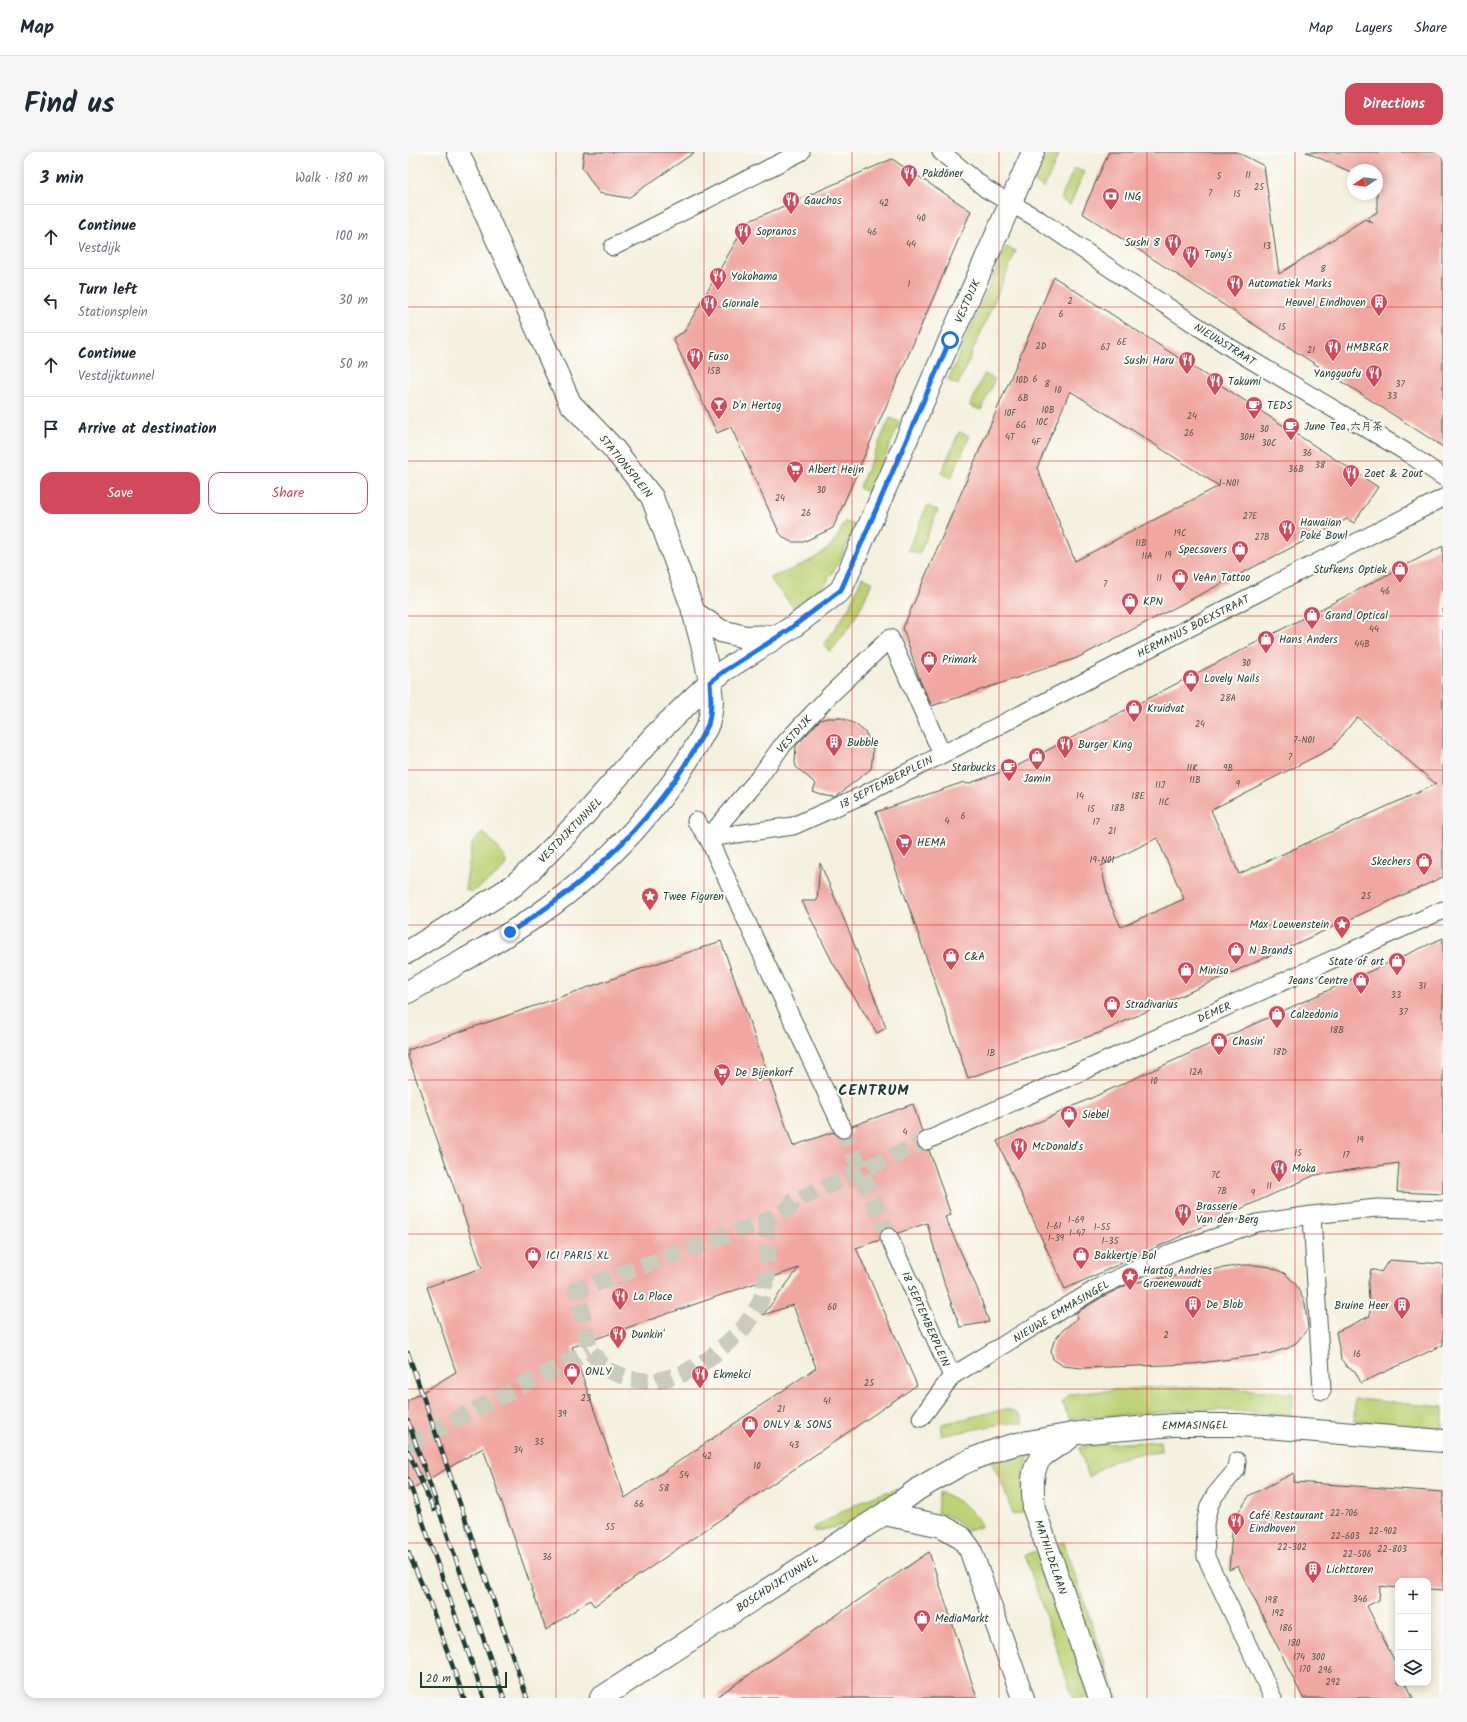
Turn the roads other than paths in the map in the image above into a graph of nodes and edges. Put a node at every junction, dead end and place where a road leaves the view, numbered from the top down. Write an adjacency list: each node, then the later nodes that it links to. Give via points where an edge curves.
1 (458, 152): 9 (street, STATIONSPLEIN, via 570,403 613,448 652,497)
2 (801, 152): 6 (street)
3 (941, 152): 5 (street, NIEUWSTRAAT, via 986,189)
4 (1033, 152): 5 (street, VESTDIJK)
5 (1011, 204): 7 (street, NIEUWSTRAAT, via 1038,219 1231,348 1406,452); 10 (street, VESTDIJK, via 841,590)
6 (612, 246)
7 (1443, 477)
8 (1443, 498): 13 (street, HERMANUS BOEXSTRAAT)
9 (693, 612): 10 (street, via 721,631 745,637); 12 (street, STATIONSPLEIN)
10 (779, 636): 12 (street, VESTDIJK)
11 (890, 638): 13 (street, 18 SEPTEMBERPLEIN); 15 (street, VESTDIJK, via 830,695 781,747 758,779)
12 (710, 682): 17 (street, VESTDIJKTUNNEL, via 665,725 579,822 513,886); 18 (street, STATIONSPLEIN, via 712,700 708,725 665,794 606,859 575,887 537,915)
13 (942, 754): 15 (street, 18 SEPTEMBERPLEIN, via 863,795 793,826)
14 (696, 821): 15 (street)
15 (708, 838): 19 (street)
16 (1443, 910): 20 (street, DEMER)
17 (408, 952)
18 (408, 992)
19 (843, 1129)
20 (926, 1141)
21 (1443, 1210): 22 (street, NIEUWE EMMASINGEL, via 1377,1208)
22 (1312, 1215): 24 (street, NIEUWE EMMASINGEL, via 1257,1223 1173,1252 1099,1287); 25 (street)
23 (888, 1237): 24 (street, 18 SEPTEMBERPLEIN)
24 (952, 1376): 26 (street, 18 SEPTEMBERPLEIN)
25 (1322, 1391)
26 (921, 1418)
27 (1078, 1433): 28 (street, EMMASINGEL, via 1173,1425 1239,1425); 30 (street, EMMASINGEL, via 999,1449); 34 (street, MATHILDELAAN, via 1043,1455 1039,1461 1033,1479 1034,1509)
28 (1443, 1440)
29 (1237, 1461): 35 (street, via 1236,1470 1209,1506 1205,1524 1206,1557)
30 (954, 1469): 31 (street, BOSCHDIJKTUNNEL, via 918,1489)
31 (884, 1514): 32 (street, BOSCHDIJKTUNNEL); 33 (street, via 942,1526 961,1537 970,1549)
32 (601, 1698)
33 (1023, 1698)
34 (1100, 1698)
35 (1273, 1698)

